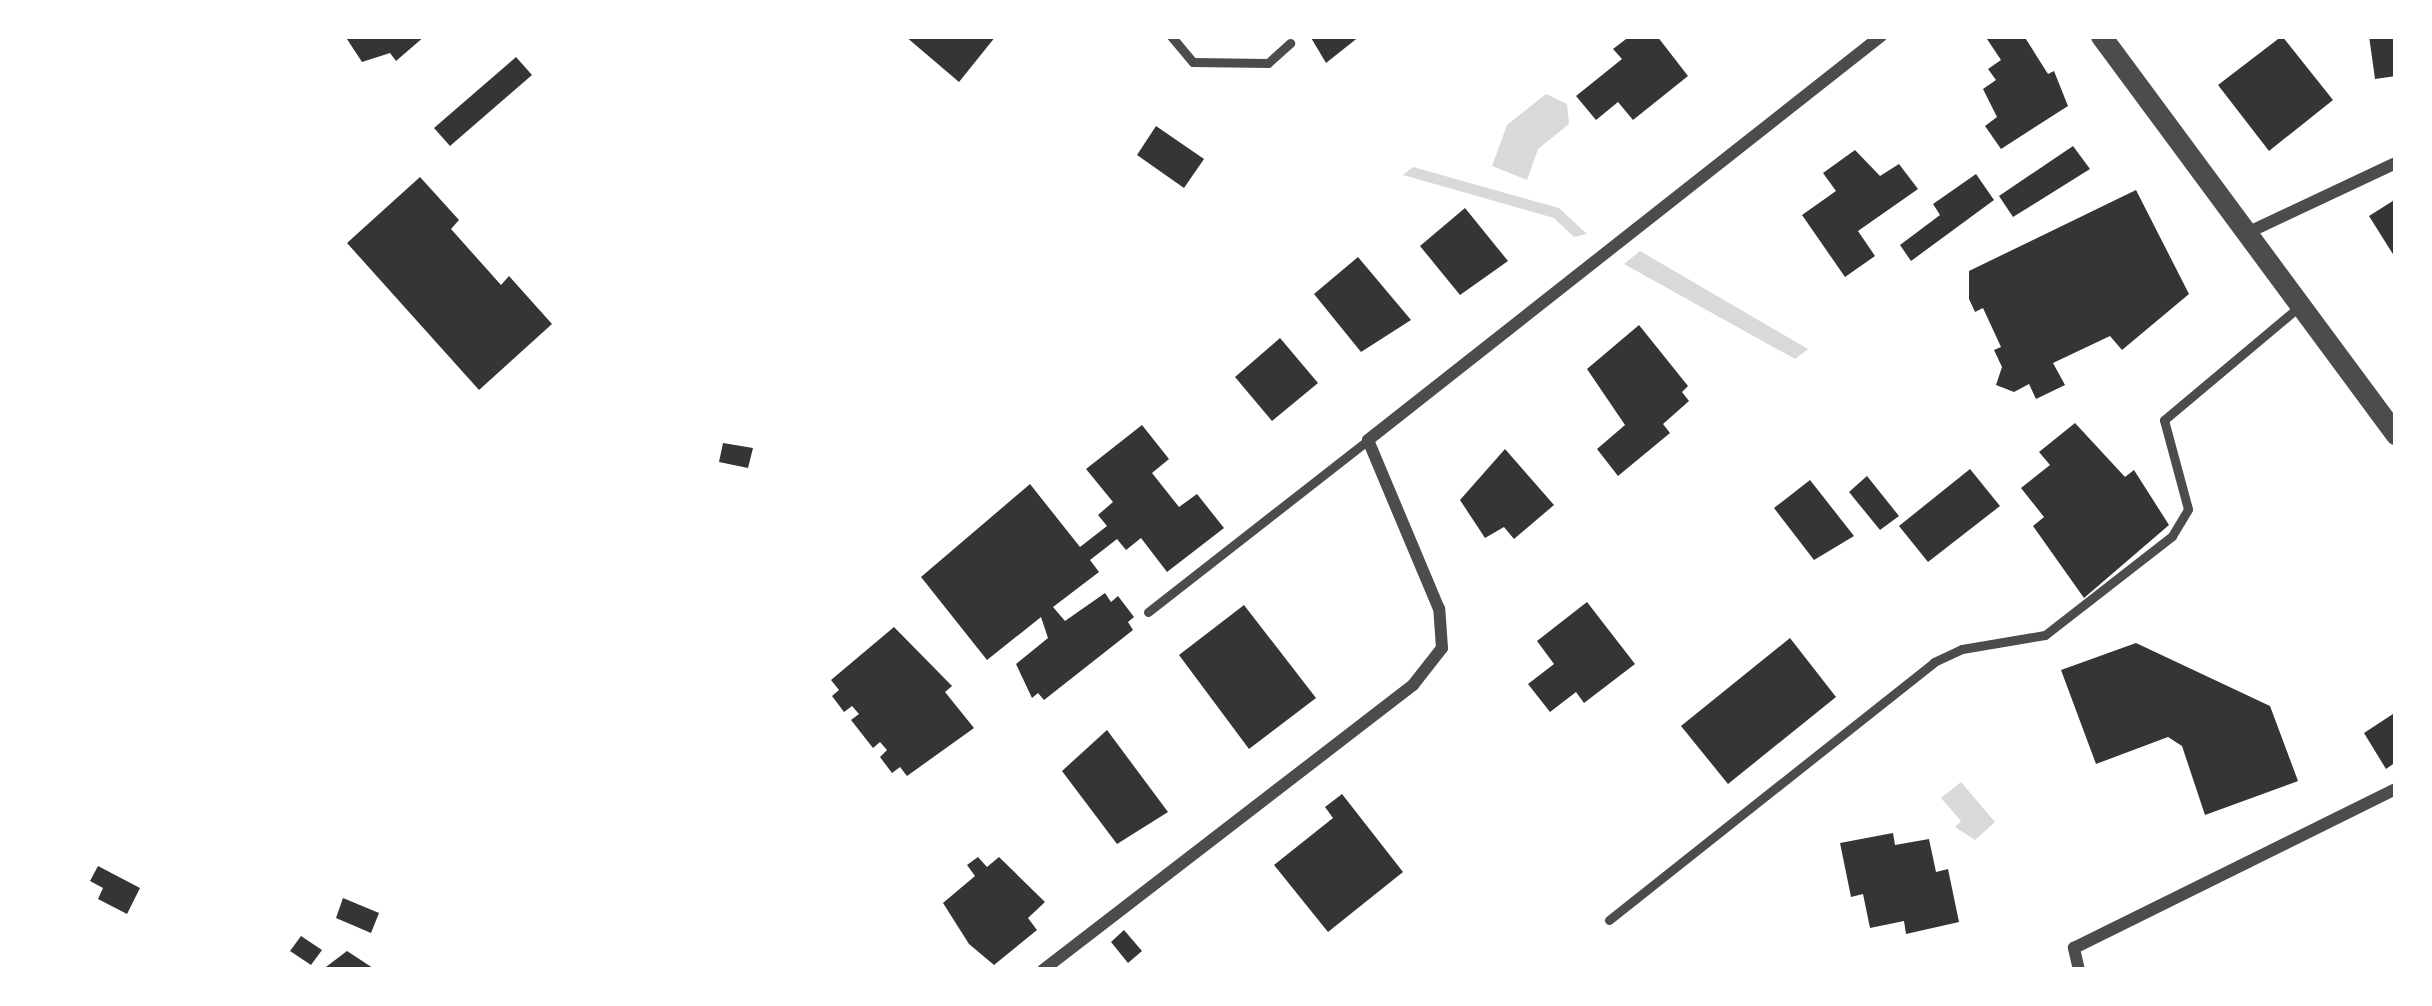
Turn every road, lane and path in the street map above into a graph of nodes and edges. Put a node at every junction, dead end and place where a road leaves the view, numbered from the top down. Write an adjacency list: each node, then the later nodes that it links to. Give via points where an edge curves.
1 (1171, 36): 4 (lane, via 1192,62 1268,62)
2 (1881, 36): 9 (street)
3 (2102, 36): 6 (street)
4 (1290, 43)
5 (2396, 163): 6 (street)
6 (2247, 233): 7 (street)
7 (2300, 306): 8 (street); 12 (lane, via 2164,420 2188,508 2172,536 2045,635 1962,649 1934,662)
8 (2396, 435)
9 (1368, 440): 10 (lane); 13 (street, via 1439,609 1442,648 1413,686)
10 (1148, 612)
11 (2396, 789): 14 (street, via 2074,948)
12 (1610, 920)
13 (1043, 970)
14 (2079, 970)

